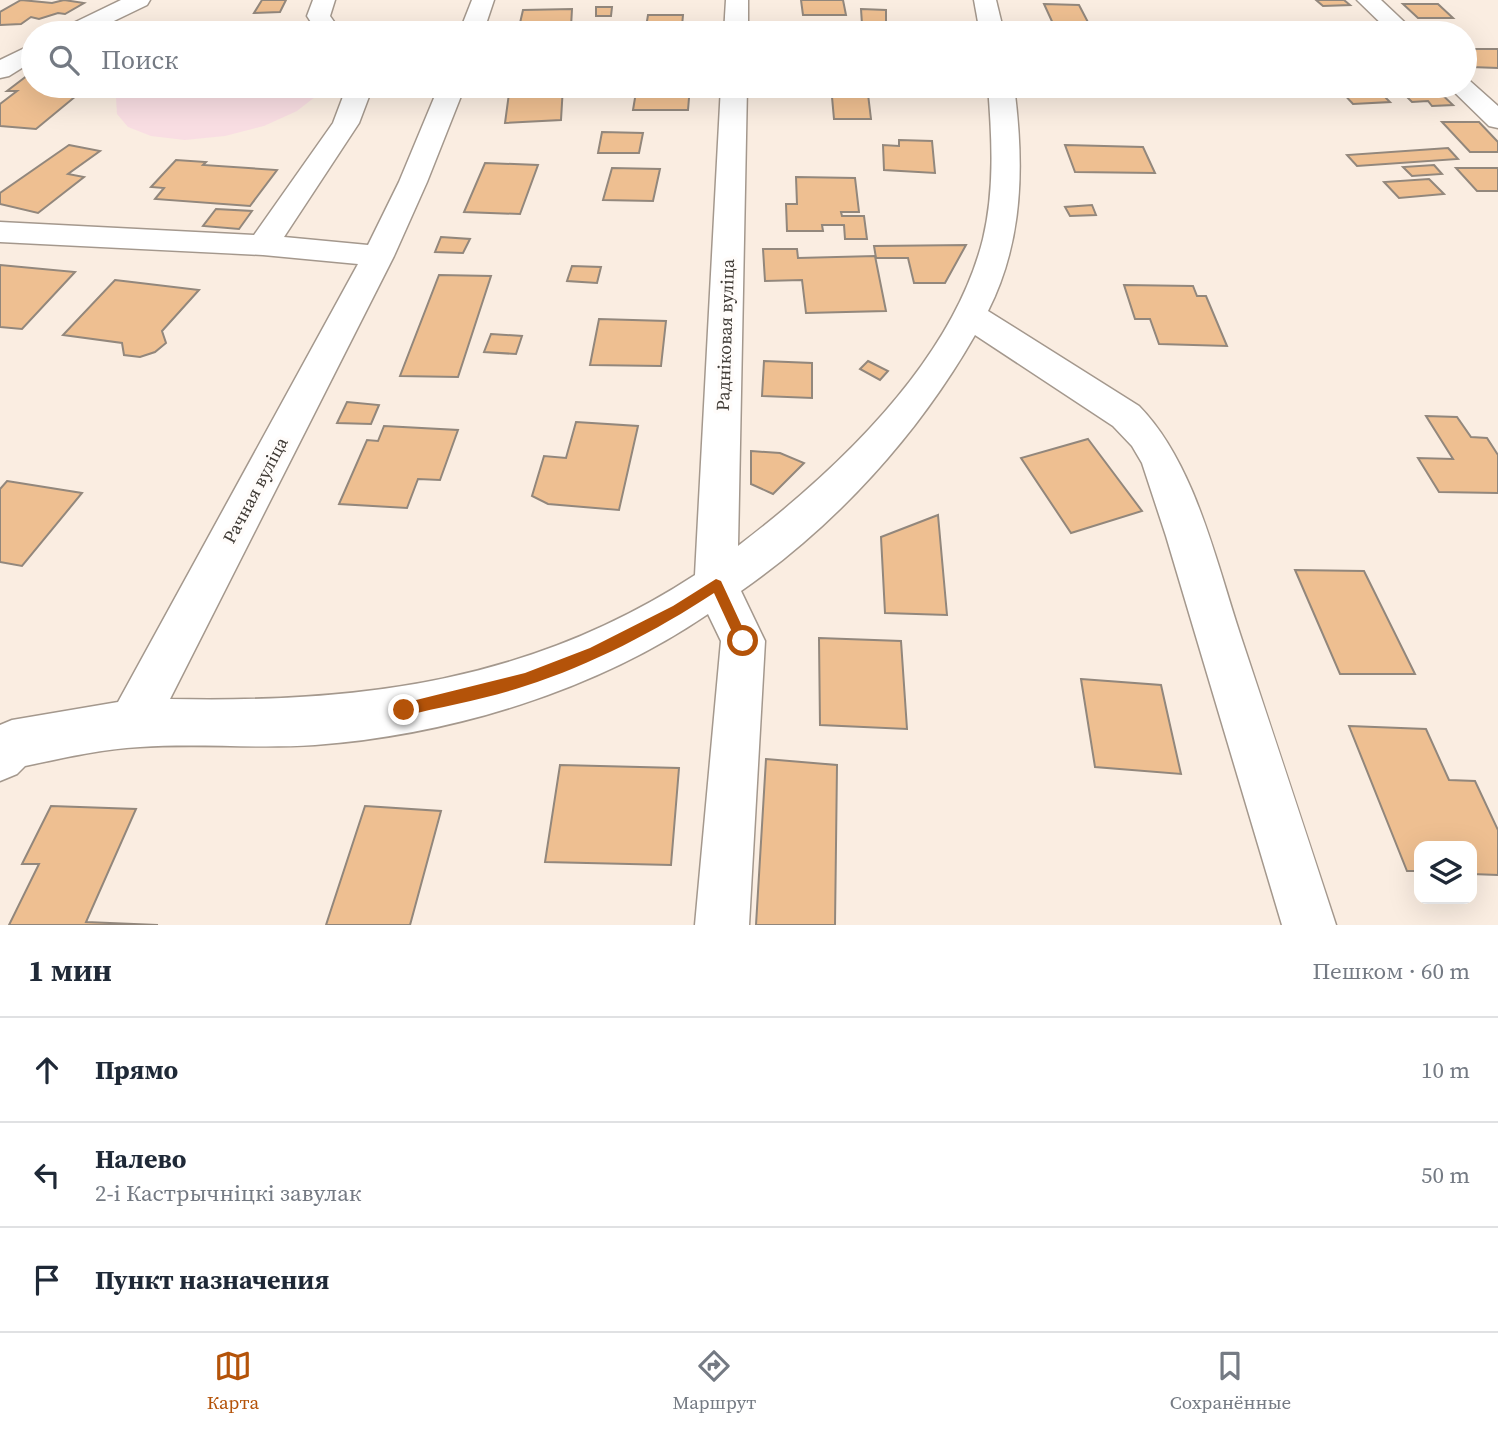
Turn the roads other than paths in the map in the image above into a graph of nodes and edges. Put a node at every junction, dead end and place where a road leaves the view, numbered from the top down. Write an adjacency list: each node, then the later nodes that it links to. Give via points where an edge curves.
1 (139, 0): 7 (street)
2 (324, 0): 8 (street, via 318,16)
3 (483, 0): 9 (street)
4 (737, 0): 10 (street)
5 (985, 0): 11 (street)
6 (1368, 0): 12 (street)
7 (96, 21)
8 (322, 21)
9 (475, 21)
10 (736, 21)
11 (989, 21)
12 (1391, 21)
13 (21, 58): 14 (street)
14 (0, 71)
15 (355, 98): 22 (street, via 346,123)
16 (447, 98): 23 (street, Рачная вуліца)
17 (734, 98): 25 (street, Радніковая вуліца)
18 (1002, 98): 24 (street, via 1006,193 997,243)
19 (1474, 98): 20 (street)
20 (1498, 120)
21 (0, 232): 22 (street)
22 (263, 245): 23 (street)
23 (378, 256): 26 (street, Рачная вуліца)
24 (971, 316): 25 (street, via 896,424 832,492); 29 (street, via 1126,416 1160,460)
25 (716, 585): 26 (street, via 666,616 548,671 404,710 285,723); 28 (street, via 743,641)
26 (132, 723): 27 (street, via 12,744)
27 (0, 757)
28 (722, 925)
29 (1309, 925)

